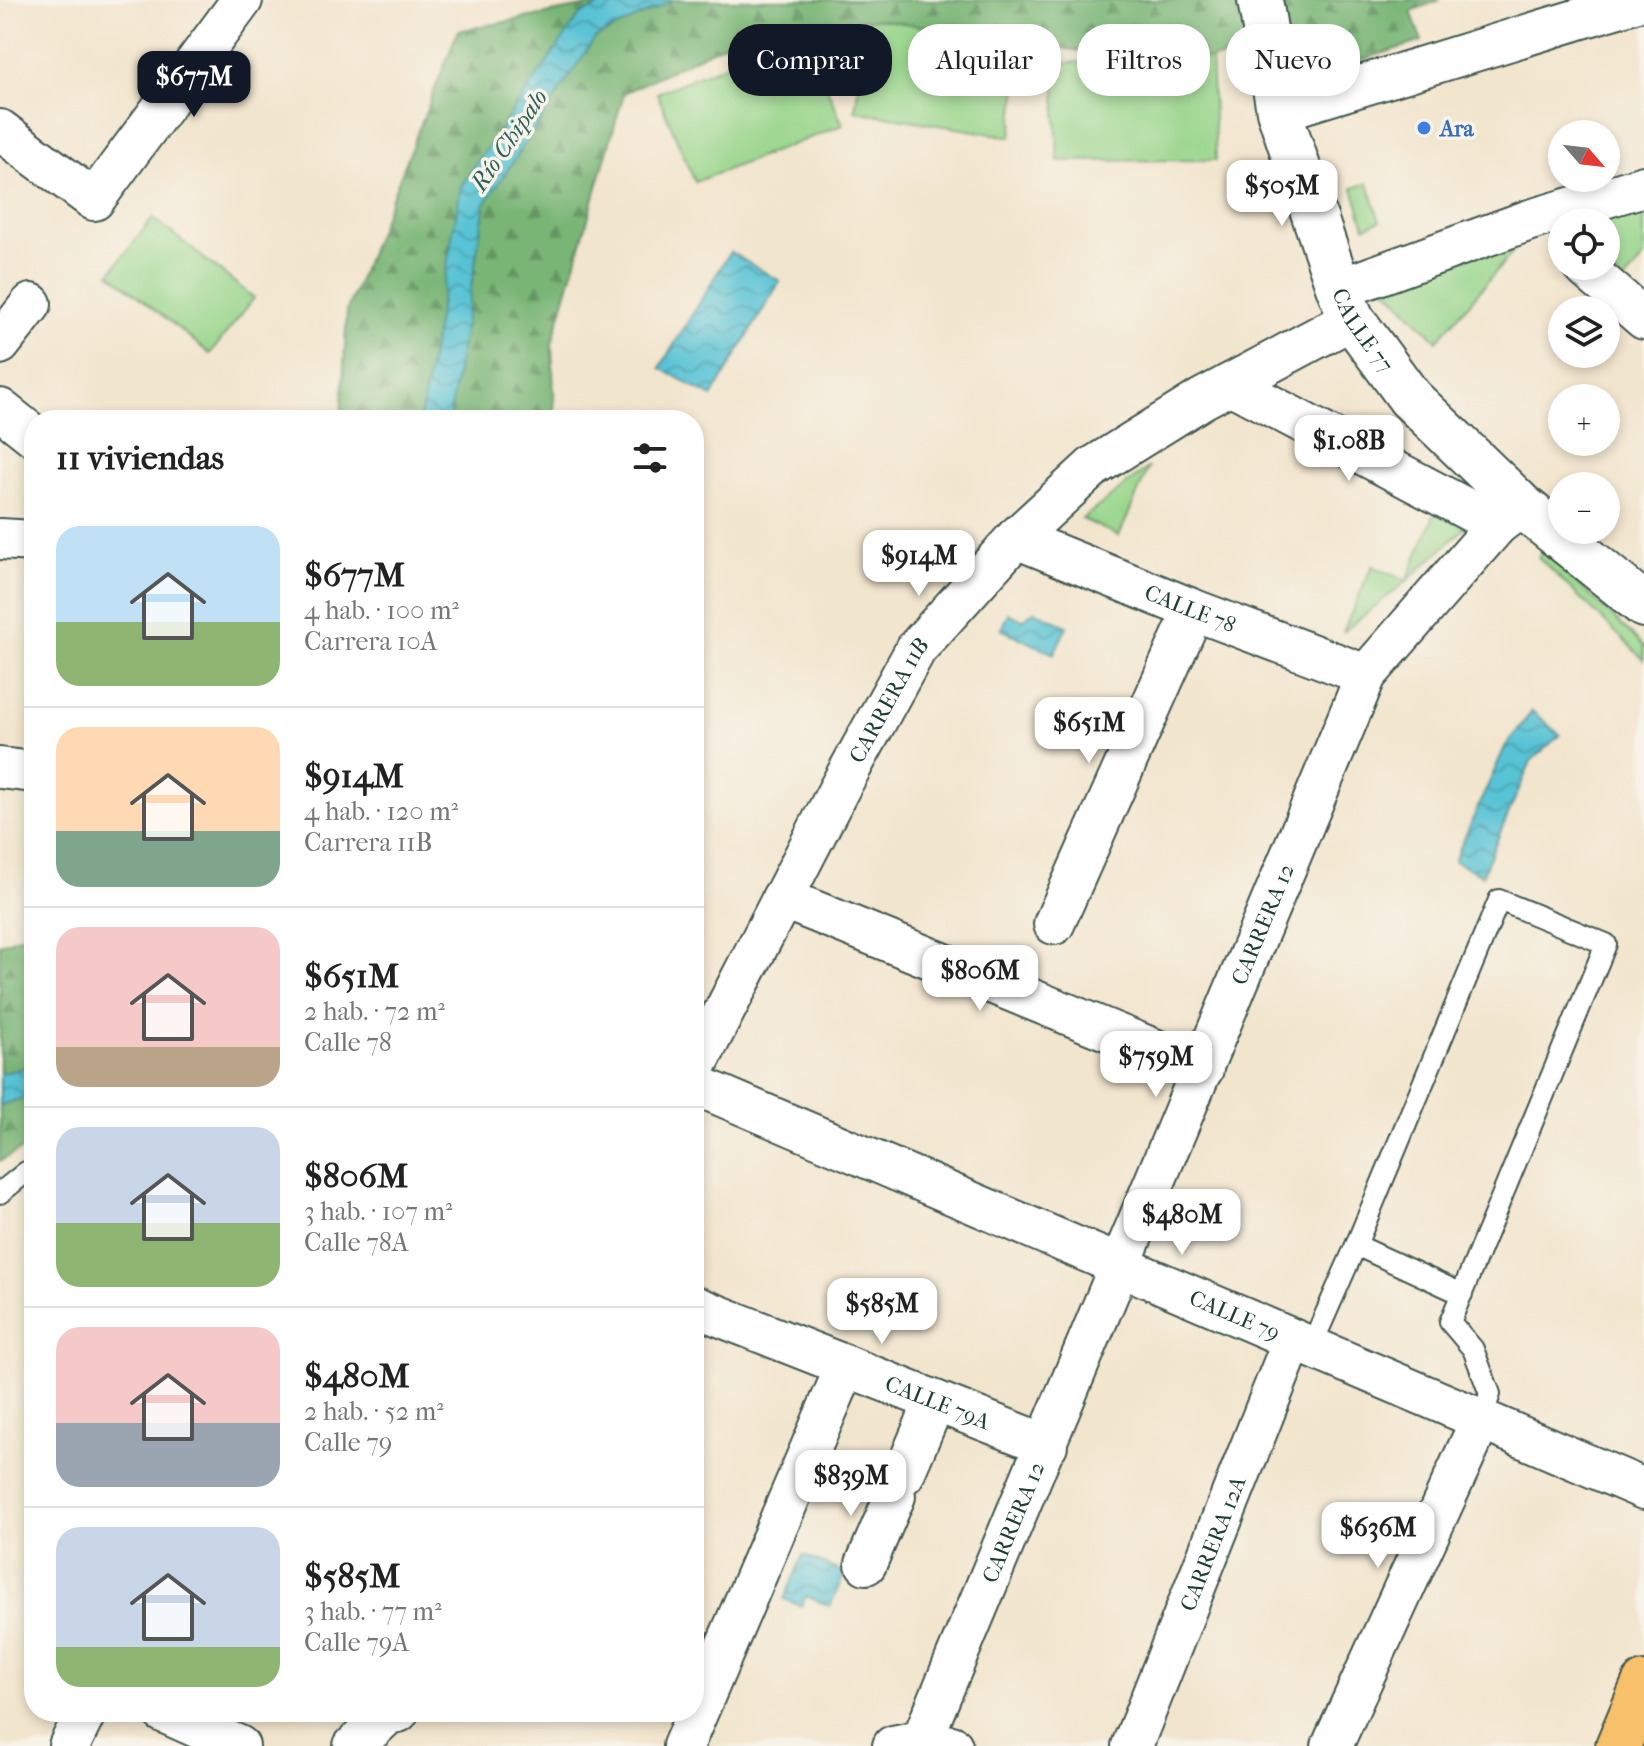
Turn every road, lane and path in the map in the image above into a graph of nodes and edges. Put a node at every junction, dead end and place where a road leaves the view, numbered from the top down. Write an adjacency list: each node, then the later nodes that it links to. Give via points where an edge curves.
1 (242, 0): 7 (street, via 94,200)
2 (1260, 0): 4 (street, CALLE 77)
3 (1641, 0): 5 (street)
4 (1265, 24)
5 (1360, 74)
6 (1276, 96): 13 (street, CALLE 77)
7 (0, 130)
8 (1644, 186): 9 (street, CARRERA 11B)
9 (1530, 220): 10 (street); 13 (street, CARRERA 11B)
10 (1548, 236)
11 (1599, 280): 14 (street)
12 (31, 304): 15 (street)
13 (1345, 304): 16 (street, CARRERA 11B); 19 (street, CALLE 77, via 1410,398)
14 (1644, 319)
15 (0, 344)
16 (1230, 384): 19 (street); 20 (street, CARRERA 11B, via 1093,467)
17 (0, 409): 18 (street)
18 (24, 428)
19 (1509, 515): 23 (street, CALLE 77); 25 (street, CARRERA 12)
20 (1016, 538): 24 (street, CALLE 78); 28 (street, CARRERA 11B, via 916,649)
21 (0, 539): 22 (street)
22 (24, 540)
23 (1644, 605)
24 (1194, 610): 25 (street, CALLE 78); 29 (street)
25 (1366, 675): 31 (street, CARRERA 12)
26 (0, 768): 27 (street)
27 (24, 771)
28 (782, 898): 30 (street, CARRERA 11B); 31 (street)
29 (1054, 924)
30 (704, 1050)
31 (1203, 1069): 36 (street, CARRERA 12)
32 (704, 1088): 36 (street, CALLE 79)
33 (24, 1177): 34 (lane)
34 (0, 1193)
35 (1356, 1245): 37 (lane); 37 (lane, via 1499,900 1606,944); 39 (lane)
36 (1121, 1266): 39 (street, CALLE 79); 43 (street, CARRERA 12)
37 (1462, 1294): 42 (lane, via 1450,1322 1473,1349 1490,1394)
38 (704, 1310): 40 (street, CALLE 79A)
39 (1302, 1343): 42 (street, CALLE 79); 57 (street, CARRERA 12A)
40 (846, 1366): 41 (street, CALLE 79A); 47 (street)
41 (935, 1401): 43 (street, CALLE 79A); 45 (street)
42 (1481, 1420): 44 (street, CALLE 79); 58 (street)
43 (1047, 1445): 53 (street, CARRERA 12)
44 (1644, 1489)
45 (866, 1564)
46 (1644, 1684): 59 (main road)
47 (704, 1697)
48 (81, 1722): 54 (street)
49 (198, 1722): 52 (street)
50 (379, 1722): 55 (street)
51 (693, 1722): 56 (street)
52 (234, 1732)
53 (922, 1744)
54 (69, 1746)
55 (354, 1746)
56 (683, 1746)
57 (1132, 1746)
58 (1332, 1746)
59 (1618, 1746)

